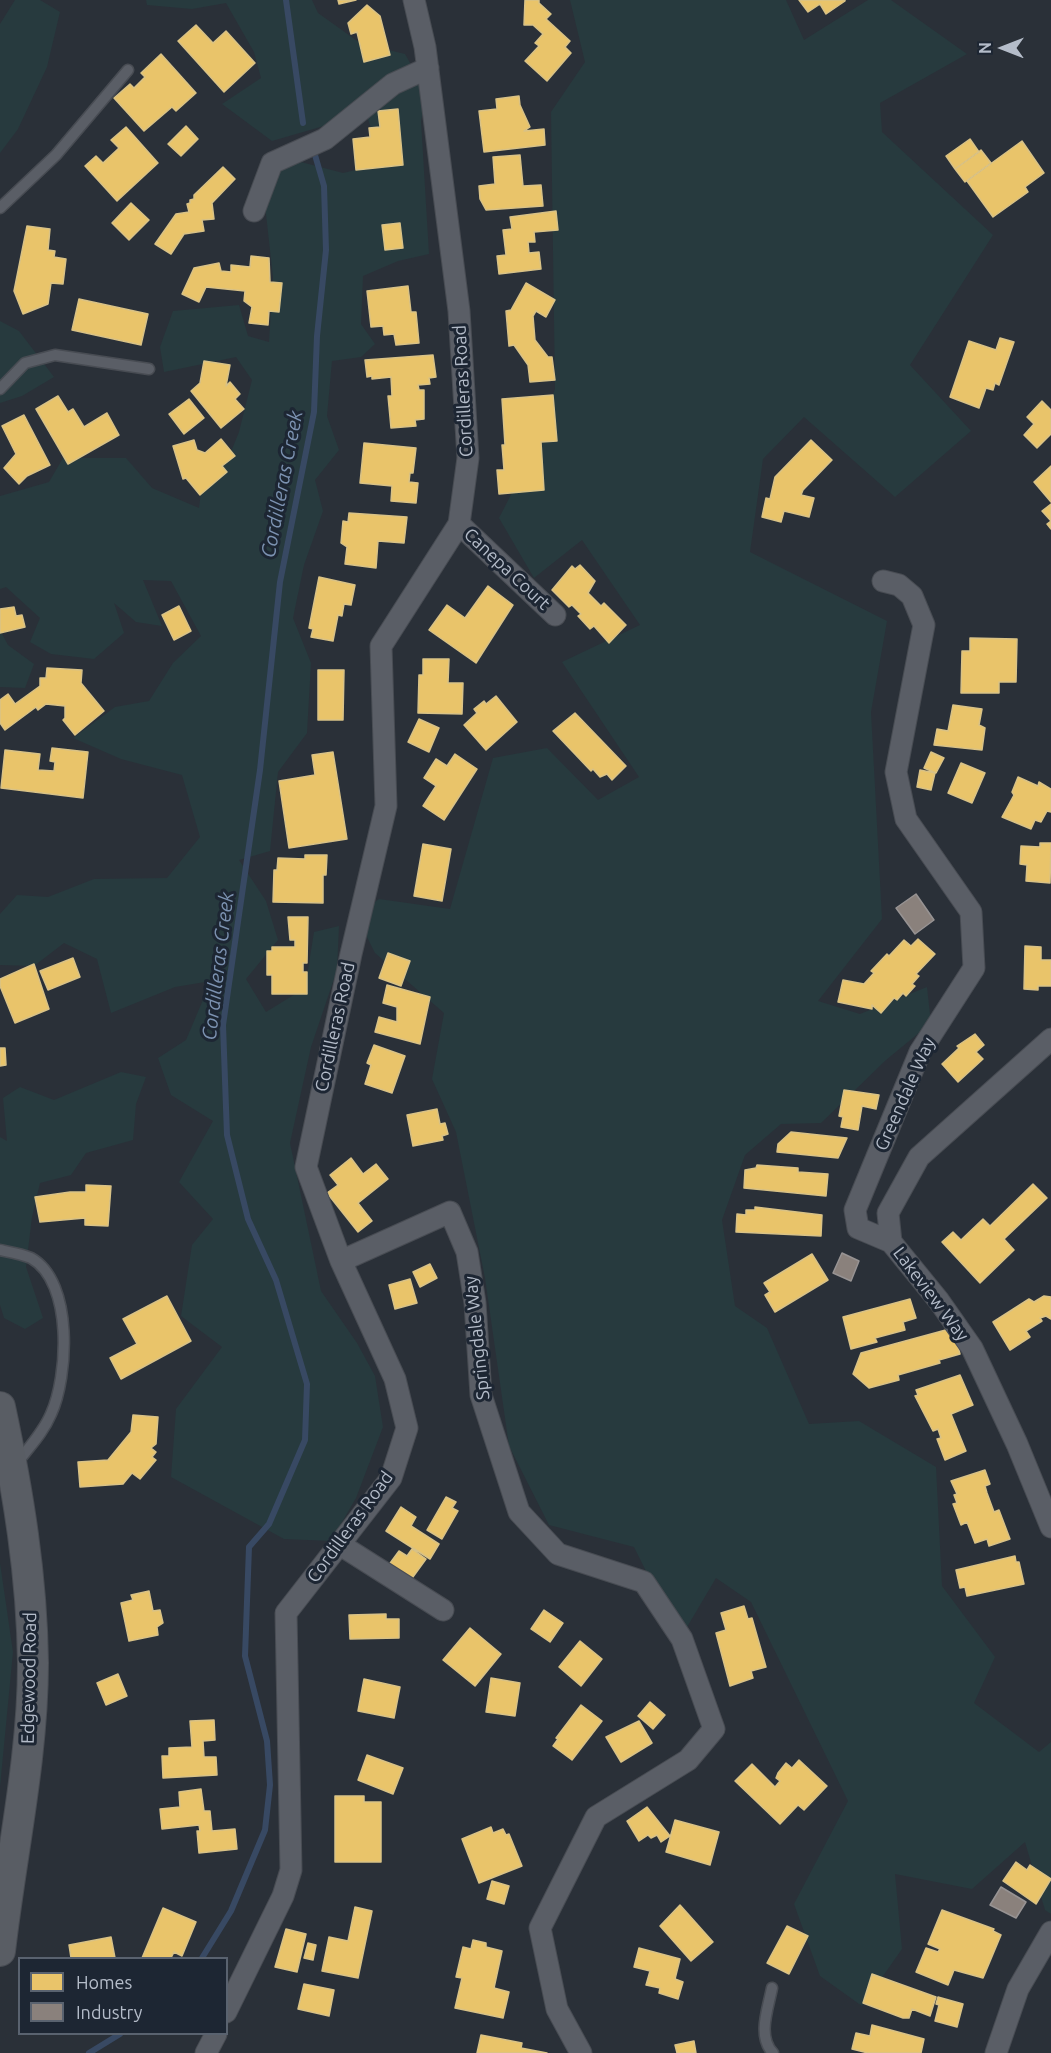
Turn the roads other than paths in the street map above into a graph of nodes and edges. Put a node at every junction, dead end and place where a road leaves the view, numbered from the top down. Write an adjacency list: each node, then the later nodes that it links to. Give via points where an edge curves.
1 (414, 0): 2 (street, Cordilleras Road)
2 (428, 68): 5 (street, via 393,84 325,139 272,163); 8 (street, Cordilleras Road, via 459,311 468,458)
3 (128, 70): 4 (lane, via 56,155)
4 (0, 208)
5 (254, 211)
6 (149, 369): 7 (lane, via 55,355 25,363)
7 (0, 389)
8 (459, 524): 10 (street, Canepa Court); 14 (street, Cordilleras Road, via 381,646 386,806 306,1167)
9 (883, 581): 12 (street, Greendale Way, via 899,585 912,596 924,625 896,772 906,819 971,912 974,968 920,1052 855,1210 858,1228)
10 (555, 615)
11 (1051, 1039): 12 (street, Lakeview Way, via 919,1157 888,1213)
12 (891, 1242): 18 (street, Lakeview Way, via 972,1348)
13 (0, 1250): 16 (lane, via 32,1259 43,1270 57,1301 66,1338 64,1369 52,1413 39,1436)
14 (341, 1261): 19 (street, Cordilleras Road, via 395,1379 407,1428 390,1478); 27 (street, Springdale Way, via 450,1212 467,1252 481,1395 519,1512 558,1554 644,1582 682,1639 714,1729 688,1761 596,1817 540,1928 557,2009)
15 (0, 1407): 16 (main road, Edgewood Road)
16 (12, 1468): 17 (main road, Edgewood Road)
17 (10, 1512): 22 (main road, Edgewood Road, via 32,1617 31,1713)
18 (1051, 1527)
19 (339, 1544): 20 (street); 24 (street, Cordilleras Road, via 286,1613 291,1870 283,1896)
20 (443, 1610)
21 (1051, 1932): 29 (street, via 1018,1989)
22 (0, 1951)
23 (772, 1988): 28 (lane, via 764,2030 767,2046)
24 (228, 2008)
25 (215, 2035): 26 (street)
26 (206, 2053)
27 (581, 2053)
28 (773, 2053)
29 (996, 2053)

